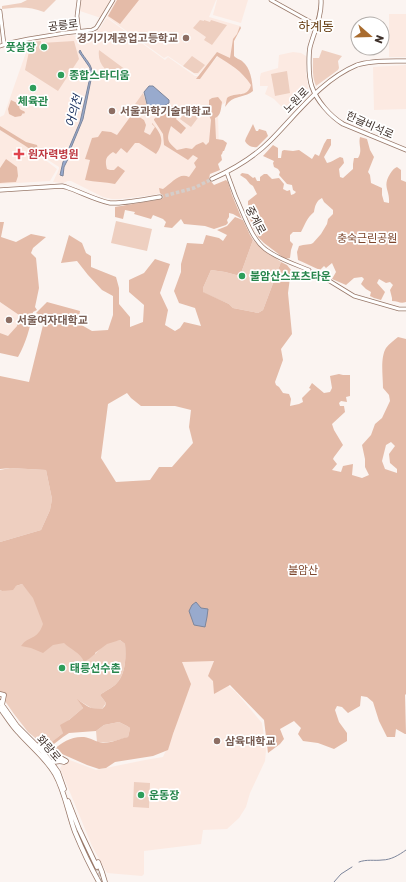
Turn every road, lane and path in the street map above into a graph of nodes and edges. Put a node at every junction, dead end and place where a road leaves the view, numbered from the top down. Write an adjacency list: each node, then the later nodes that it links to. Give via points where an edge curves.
1 (79, 0): 7 (street)
2 (113, 0): 7 (street, 공릉로, via 96,28)
3 (271, 0): 6 (street)
4 (321, 0): 6 (main road, 한글비석로)
5 (0, 11): 8 (street)
6 (316, 26): 11 (main road, 한글비석로, via 309,57 310,77)
7 (79, 32): 8 (street, 공릉로)
8 (4, 44): 9 (street, 공릉로)
9 (0, 46)
10 (406, 61): 11 (main road, 노원로, via 359,65 340,73)
11 (315, 93): 12 (main road, 한글비석로, via 326,109 340,122); 13 (main road, 노원로, via 270,141 252,157)
12 (406, 150)
13 (227, 173): 14 (main road, 노원로); 17 (street, 중계로, via 240,210 257,241 277,257)
14 (212, 180)
15 (0, 190): 16 (main road, via 62,186 111,203)
16 (160, 197)
17 (309, 270)
18 (323, 278): 19 (street, via 354,296)
19 (406, 309)
20 (0, 694): 21 (main road, via 4,694)
21 (0, 705): 22 (main road, 화랑로); 23 (main road, 화랑로, via 14,728)
22 (27, 736): 24 (main road); 25 (main road, 화랑로)
23 (44, 759): 25 (main road); 26 (main road, 화랑로)
24 (66, 762): 25 (main road, via 58,759); 26 (main road, via 59,764)
25 (52, 763): 26 (main road, 화랑로)
26 (55, 772): 27 (main road, 화랑로)
27 (71, 812): 28 (main road); 29 (main road); 30 (main road, via 76,833)
28 (95, 867)
29 (102, 872): 30 (main road); 32 (main road); 33 (main road)
30 (94, 874): 31 (main road)
31 (99, 882)
32 (105, 882)
33 (108, 882)

